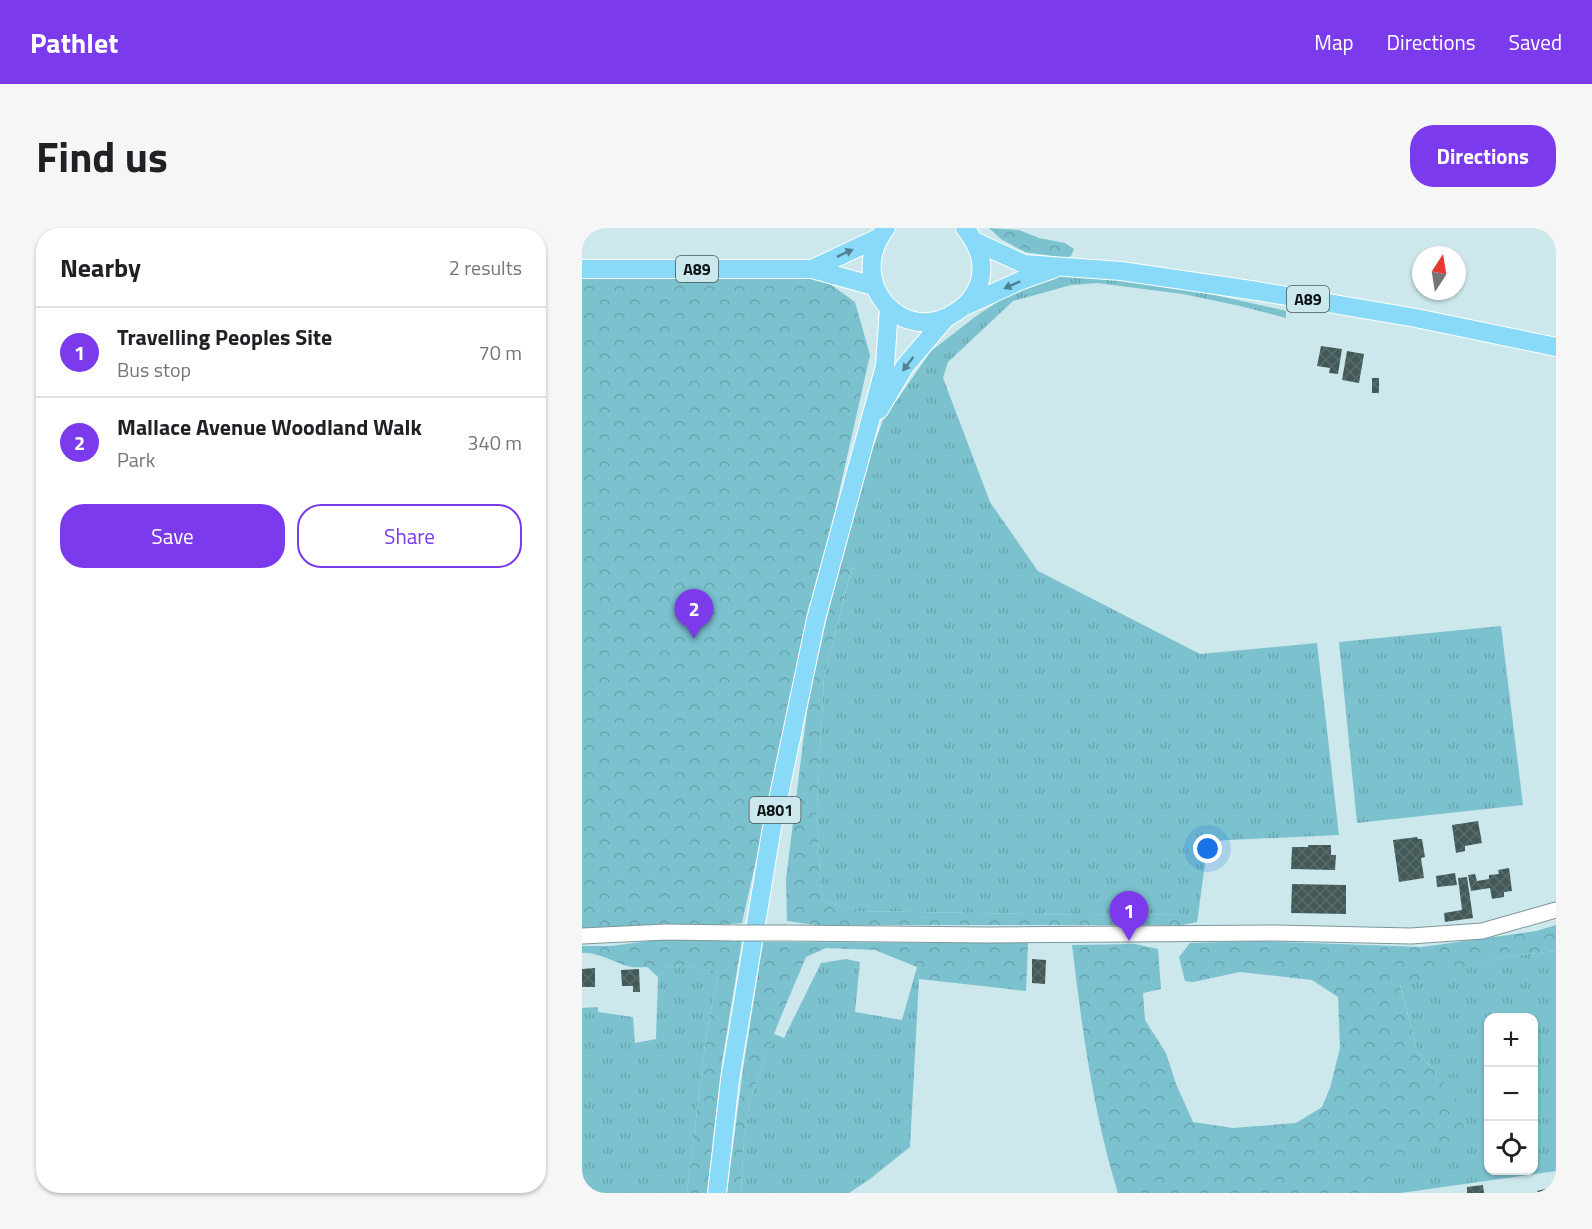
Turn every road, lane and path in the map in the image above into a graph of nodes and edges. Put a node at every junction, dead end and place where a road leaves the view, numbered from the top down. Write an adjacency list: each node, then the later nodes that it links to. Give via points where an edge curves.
1 (883, 233): 5 (main road, A89, one-way to 1); 6 (main road, A89, via 874,248 870,267)
2 (971, 235): 3 (main road, A89, via 1024,264); 7 (main road, A89, via 982,260 975,295)
3 (1058, 267): 7 (main road, A89, one-way to 7); 10 (main road, A89, via 1121,271 1268,293)
4 (582, 269): 5 (main road, A89)
5 (812, 269): 6 (main road, A89)
6 (874, 286): 8 (main road)
7 (967, 305): 9 (main road, A89)
8 (889, 308): 9 (main road, via 914,321); 11 (main road, A801, via 885,366)
9 (945, 320): 11 (main road, A801, one-way to 11, via 905,366)
10 (1556, 347)
11 (866, 432): 14 (main road, A801, via 816,619 771,833 730,1080)
12 (1556, 910): 13 (main road, bridge, via 1482,931 1411,936 645,932)
13 (582, 936)
14 (717, 1193)

